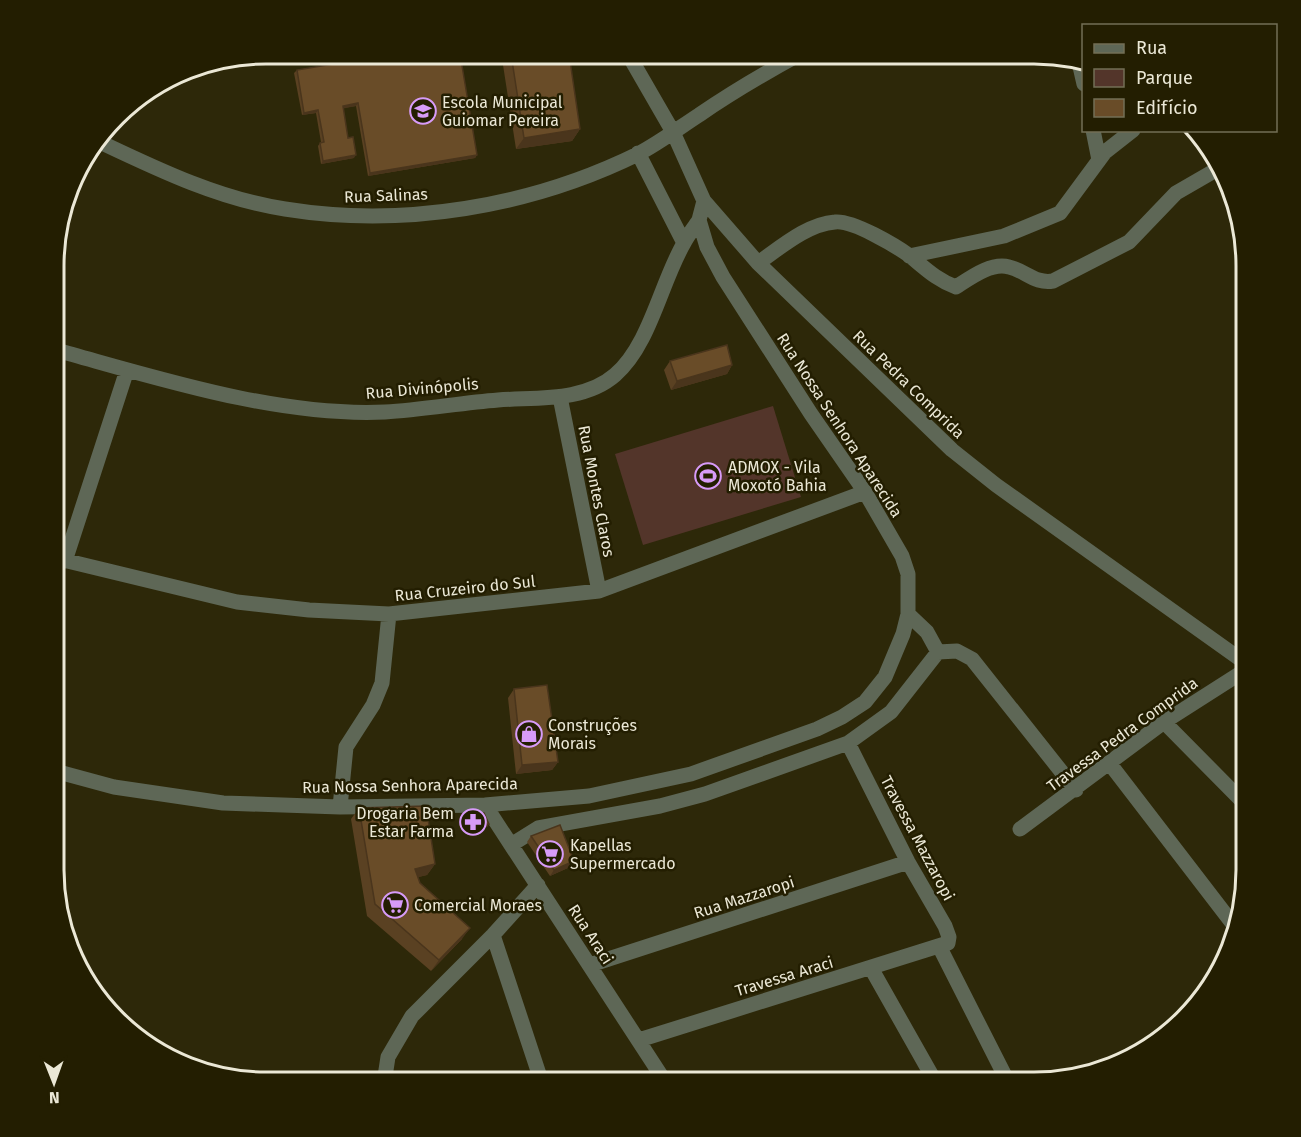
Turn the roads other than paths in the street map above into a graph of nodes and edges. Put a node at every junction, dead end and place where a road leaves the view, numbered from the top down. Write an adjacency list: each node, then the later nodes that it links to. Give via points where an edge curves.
1 (634, 64): 3 (street, Rua Pedra Comprida)
2 (769, 65): 3 (street, Rua Salinas)
3 (673, 132): 7 (street, Rua Salinas); 10 (street, Rua Pedra Comprida)
4 (1093, 132): 8 (street)
5 (1132, 132): 8 (street)
6 (106, 145): 7 (street, Rua Salinas, via 214,191 283,209 331,215 479,208 555,187)
7 (638, 153): 12 (street)
8 (1099, 160): 13 (street, via 1060,213 1004,236)
9 (1213, 172): 13 (street, via 1176,193 1129,242 1053,281 1042,283 1007,266 979,271 956,287 937,280)
10 (704, 201): 11 (street); 14 (street, Rua Pedra Comprida)
11 (699, 220): 12 (street, Rua Divinópolis); 18 (street, Rua Nossa Senhora Aparecida, via 707,247 723,277)
12 (684, 243): 17 (street, Rua Divinópolis, via 630,358 615,376 591,389)
13 (909, 256): 14 (street, via 860,228 836,221 806,231)
14 (758, 263): 25 (street, Rua Pedra Comprida, via 952,450)
15 (64, 352): 16 (street, Rua Divinópolis)
16 (127, 370): 17 (street, Rua Divinópolis, via 186,386 297,407 345,411 384,412); 19 (street)
17 (560, 397): 21 (street, Rua Montes Claros)
18 (866, 492): 21 (street, Rua Cruzeiro do Sul); 23 (street, Rua Nossa Senhora Aparecida, via 902,556 908,574)
19 (64, 547)
20 (64, 561): 22 (street, Rua Cruzeiro do Sul, via 237,602)
21 (599, 591): 22 (street, Rua Cruzeiro do Sul)
22 (389, 614): 34 (street, via 382,683 346,747)
23 (908, 614): 24 (street, via 927,632); 33 (street, Rua Nossa Senhora Aparecida, via 885,677 865,702 842,717 691,774 589,796)
24 (938, 652): 28 (street, via 891,712); 31 (street, via 957,651 972,659)
25 (1236, 656)
26 (1236, 676): 27 (street, Travessa Pedra Comprida)
27 (1164, 722): 29 (street, Travessa Pedra Comprida); 32 (street)
28 (848, 743): 36 (street, via 705,794 538,828); 37 (street, Travessa Mazzaropi)
29 (1110, 764): 31 (street, Travessa Pedra Comprida); 39 (street)
30 (65, 774): 34 (street, Rua Nossa Senhora Aparecida, via 114,787 223,803)
31 (1076, 790): 35 (street, Travessa Pedra Comprida)
32 (1236, 795)
33 (486, 805): 34 (street, Rua Nossa Senhora Aparecida); 36 (street, Rua Araci)
34 (340, 807)
35 (1020, 829)
36 (511, 845): 38 (street, Rua Araci)
37 (908, 862): 41 (street, Travessa Mazzaropi, via 949,937 948,943); 42 (street, Rua Mazzaropi)
38 (538, 885): 40 (street); 42 (street, Rua Araci)
39 (1230, 920)
40 (493, 935): 45 (street, via 412,1016 388,1057); 46 (street)
41 (939, 946): 43 (street, Travessa Araci); 49 (street)
42 (590, 965): 44 (street, Rua Araci)
43 (871, 968): 44 (street, Travessa Araci); 48 (street)
44 (639, 1040): 47 (street, Rua Araci)
45 (386, 1072)
46 (538, 1072)
47 (659, 1072)
48 (930, 1072)
49 (1003, 1072)

